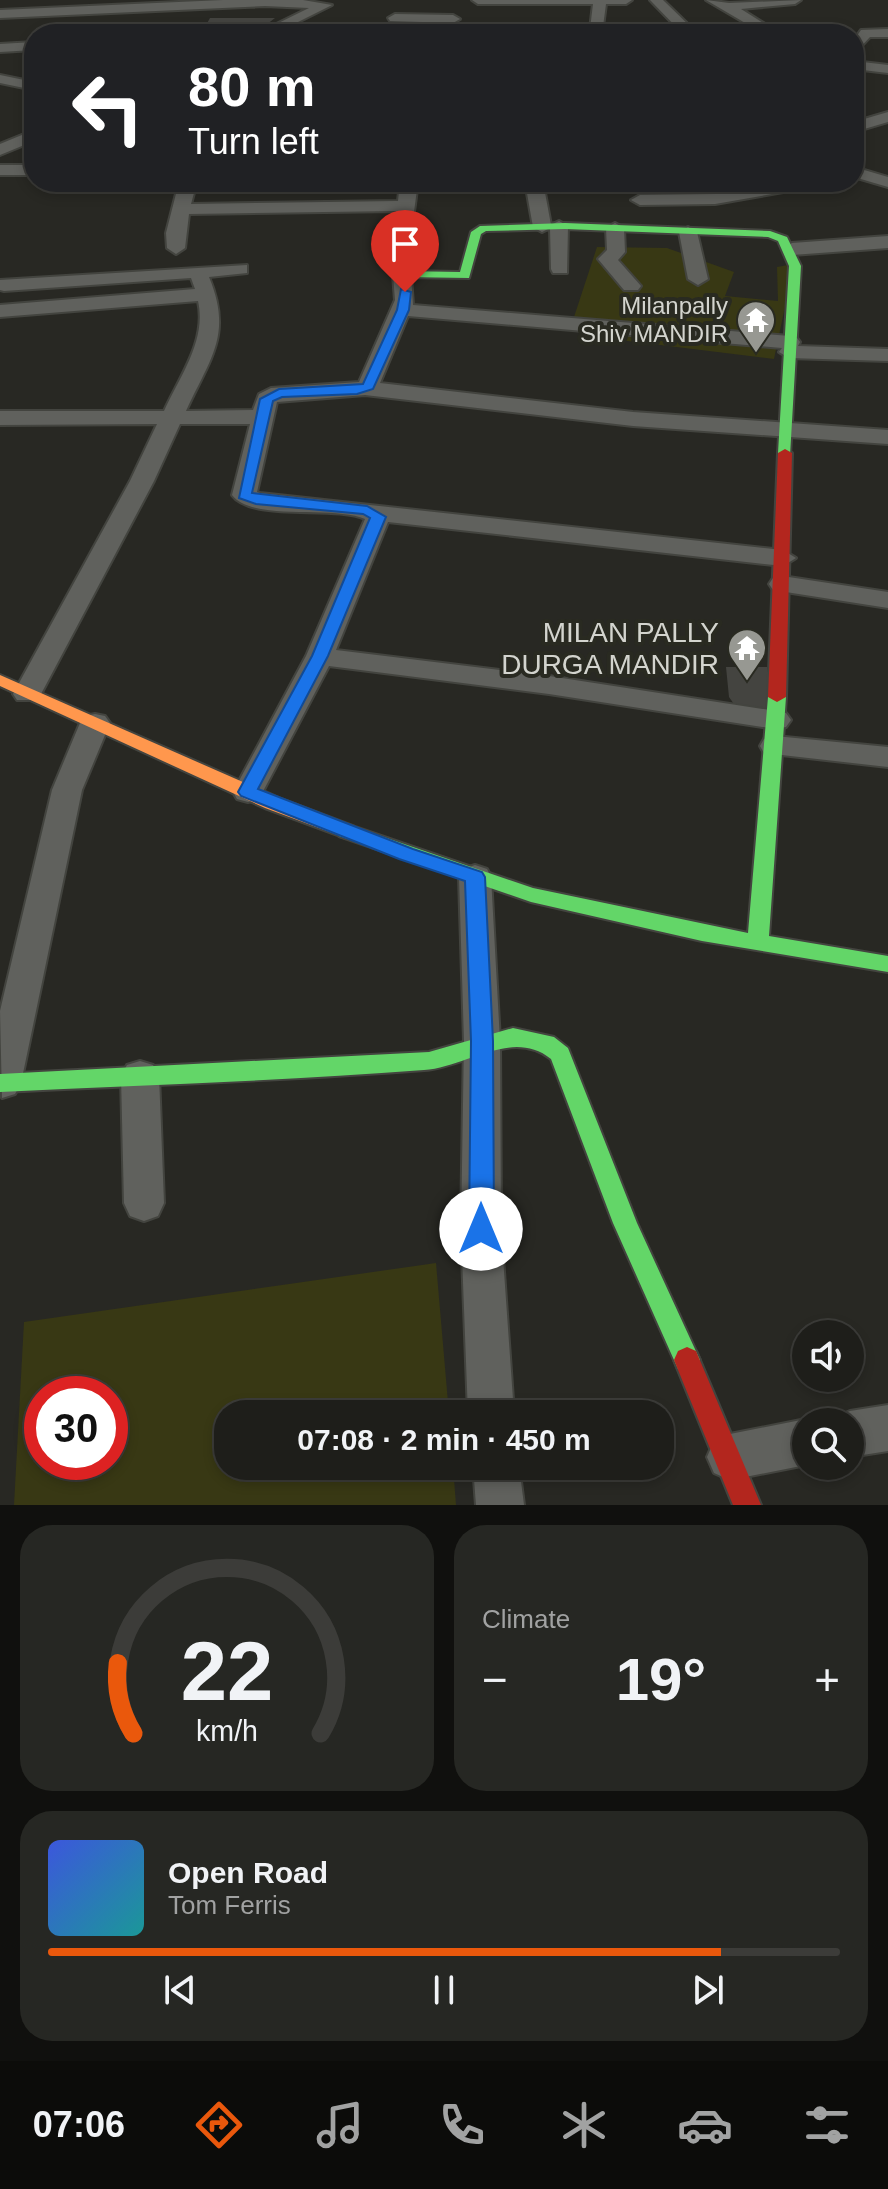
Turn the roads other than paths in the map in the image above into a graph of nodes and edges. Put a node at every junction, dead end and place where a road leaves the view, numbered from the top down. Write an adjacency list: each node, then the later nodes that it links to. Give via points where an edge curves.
1 (402, 0): 14 (street)
2 (478, 0): 7 (street)
3 (626, 0): 8 (street)
4 (656, 0): 20 (street)
5 (712, 0): 12 (street)
6 (795, 0): 12 (street)
7 (534, 1): 8 (street)
8 (591, 1): 19 (street)
9 (331, 2): 10 (street); 16 (street)
10 (136, 4): 13 (street)
11 (458, 4): 15 (street)
12 (727, 7): 21 (street)
13 (0, 14)
14 (395, 18): 15 (street); 17 (street)
15 (453, 19): 18 (street)
16 (284, 24)
17 (392, 24)
18 (452, 24)
19 (596, 24)
20 (681, 24)
21 (757, 24)
22 (888, 33): 23 (street)
23 (864, 36)
24 (24, 47): 25 (street)
25 (0, 48)
26 (864, 66): 27 (street)
27 (888, 69)
28 (0, 79): 29 (street)
29 (24, 84)
30 (864, 111): 31 (street)
31 (885, 113): 32 (street)
32 (864, 122)
33 (24, 139): 34 (street)
34 (0, 150)
35 (0, 170): 36 (street)
36 (24, 170)
37 (864, 175): 38 (street)
38 (888, 182)
39 (185, 192): 44 (street)
40 (538, 192): 45 (street)
41 (755, 192): 43 (street, via 715,199)
42 (407, 194): 44 (street); 54 (street, via 400,249)
43 (640, 200)
44 (181, 209): 49 (street)
45 (550, 226): 46 (street); 53 (street); 54 (street, via 478,230 465,276)
46 (615, 228): 47 (street); 57 (street, via 616,252 607,259)
47 (688, 232): 50 (street, via 777,234); 55 (street)
48 (888, 242): 50 (street)
49 (176, 248)
50 (792, 249): 61 (street, via 798,287)
51 (10, 263): 58 (street)
52 (240, 269): 56 (street)
53 (560, 269)
54 (403, 274): 59 (street)
55 (698, 279)
56 (202, 283): 58 (street); 60 (street); 64 (street, via 211,334)
57 (631, 286)
58 (2, 290)
59 (403, 310): 61 (street); 63 (street)
60 (0, 311)
61 (789, 347): 62 (street); 67 (street)
62 (888, 355)
63 (365, 388): 65 (street, via 279,393 267,399); 67 (street)
64 (172, 416): 65 (street); 66 (street, via 87,421); 74 (street)
65 (263, 417): 69 (street, via 244,491 248,498)
66 (0, 418)
67 (788, 431): 68 (street); 70 (street)
68 (888, 437)
69 (375, 513): 70 (street); 72 (street, via 378,517)
70 (782, 571): 71 (street); 76 (street)
71 (888, 600)
72 (320, 656): 76 (street, via 549,685); 78 (street)
73 (0, 680): 74 (street)
74 (27, 694): 75 (street)
75 (95, 723): 78 (street); 84 (street, via 67,790)
76 (775, 733): 77 (street); 80 (street)
77 (888, 757)
78 (248, 792): 79 (street)
79 (475, 877): 80 (street, via 546,898); 82 (street)
80 (758, 942): 81 (street)
81 (888, 964)
82 (482, 1041): 83 (street, via 462,1053 429,1061); 86 (street, via 481,1229); 90 (street, via 539,1040 560,1054 625,1223)
83 (140, 1076): 84 (street); 85 (street)
84 (1, 1083)
85 (144, 1203)
86 (490, 1400)
87 (888, 1428): 88 (street)
88 (864, 1432)
89 (792, 1445): 90 (street)
90 (730, 1457): 93 (street)
91 (497, 1480): 92 (street)
92 (500, 1505)
93 (747, 1505)

